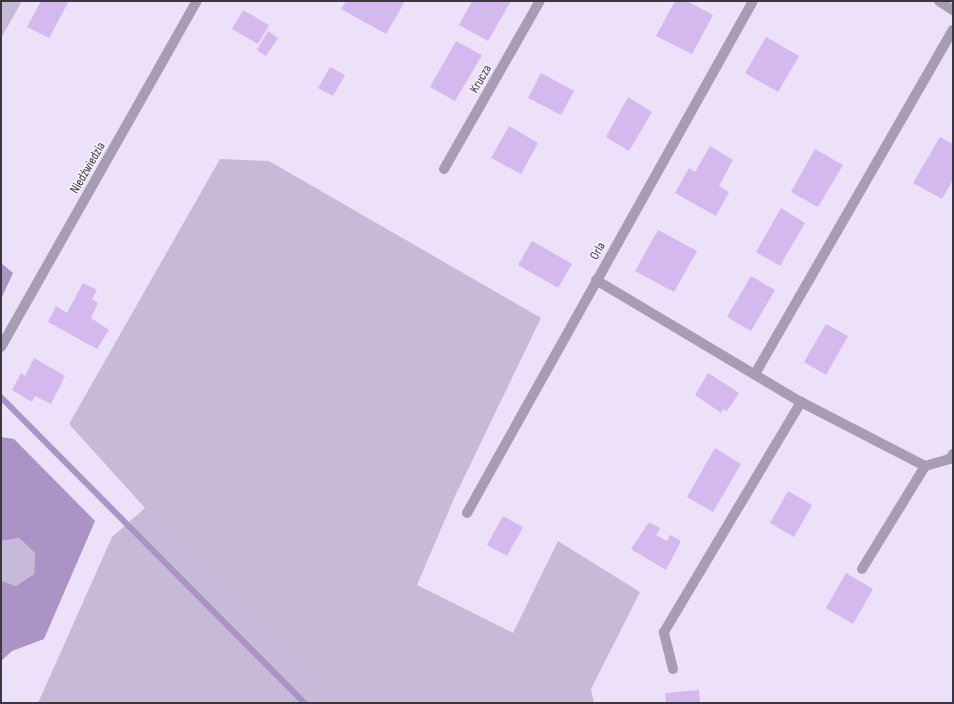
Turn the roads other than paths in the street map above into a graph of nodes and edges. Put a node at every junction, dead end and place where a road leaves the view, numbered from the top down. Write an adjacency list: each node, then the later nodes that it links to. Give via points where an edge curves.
1 (197, 1): 9 (street, Niedźwiedzia)
2 (540, 1): 7 (street, Krucza)
3 (753, 1): 8 (street, Orla)
4 (939, 1): 5 (street)
5 (953, 10)
6 (953, 30): 10 (street)
7 (444, 169)
8 (596, 280): 10 (street); 14 (street, Orla)
9 (1, 347)
10 (755, 374): 11 (street)
11 (801, 402): 13 (street); 16 (street, via 664,632)
12 (953, 454): 13 (street, via 950,459)
13 (925, 466): 15 (street)
14 (467, 513)
15 (862, 569)
16 (673, 669)

